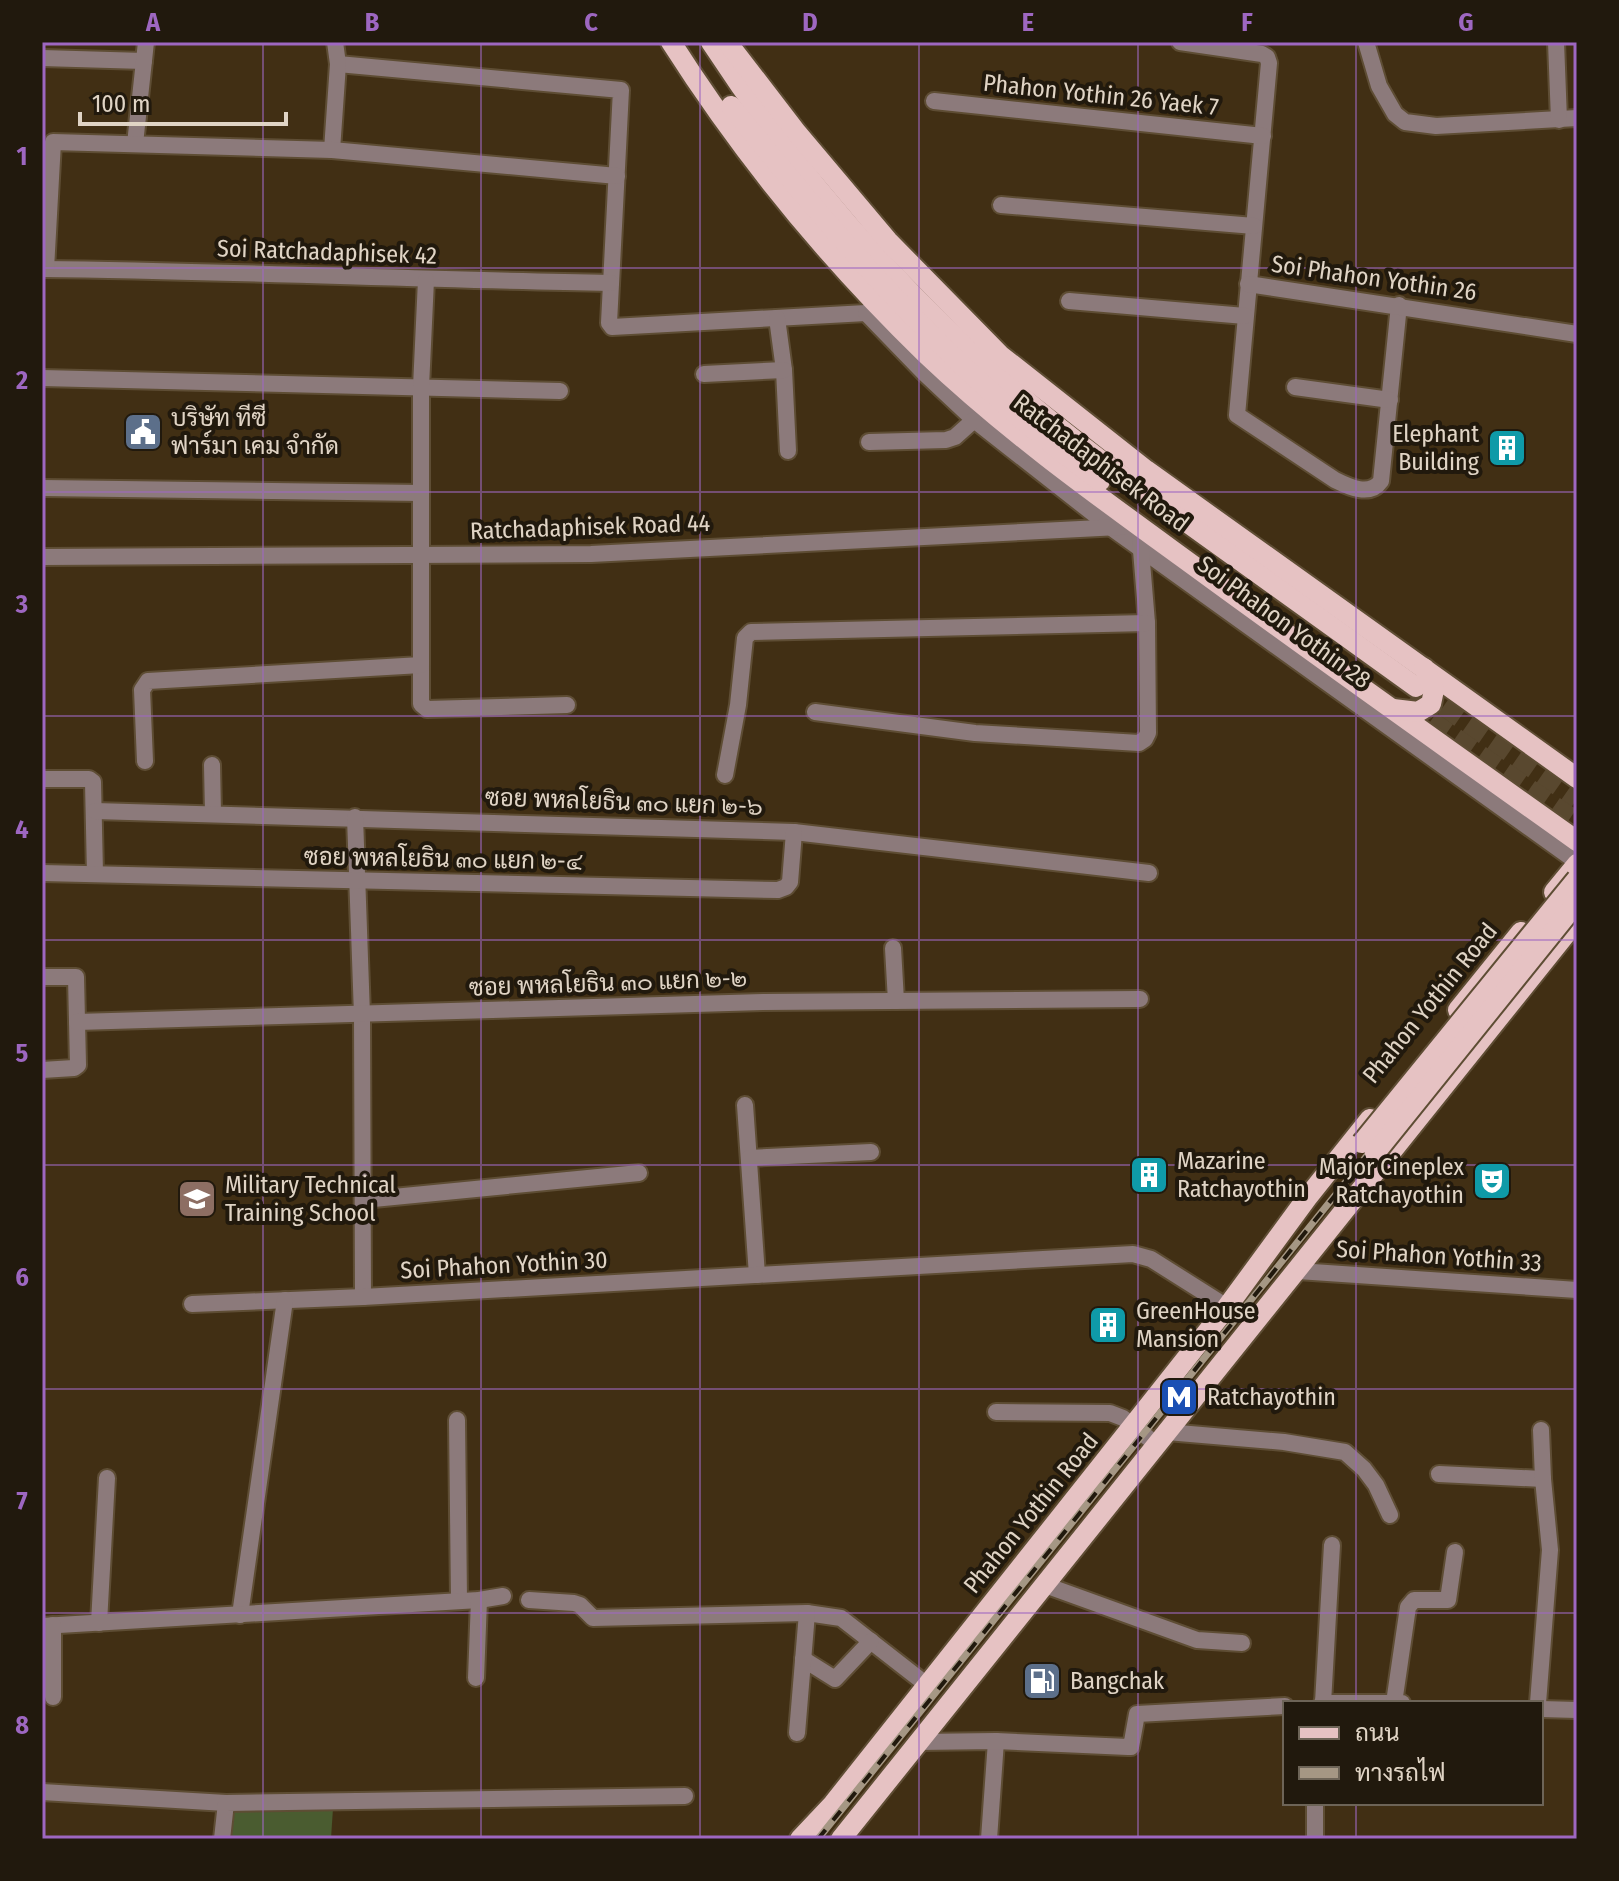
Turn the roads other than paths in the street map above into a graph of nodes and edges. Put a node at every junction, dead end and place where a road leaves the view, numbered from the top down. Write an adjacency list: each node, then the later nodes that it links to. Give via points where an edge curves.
1 (146, 42): 11 (street)
2 (335, 42): 12 (street)
3 (671, 42): 29 (main road, Ratchadaphisek Road)
4 (681, 42): 52 (main road, Ratchadaphisek Road, via 811,205 932,338 1095,477)
5 (711, 42): 52 (main road, Ratchadaphisek Road, via 853,231 976,358 1059,429)
6 (727, 42): 52 (main road, Ratchadaphisek Road, via 888,241 1000,355 1146,470)
7 (1180, 42): 16 (street, Soi Phahon Yothin 26, via 1267,57)
8 (1366, 42): 15 (street, via 1387,102 1405,122 1436,126)
9 (1556, 42): 15 (street)
10 (42, 58): 11 (street)
11 (144, 61): 17 (street)
12 (338, 64): 18 (street); 19 (street, via 621,90)
13 (934, 101): 16 (street, Phahon Yothin 26 Yaek 7)
14 (1577, 118): 15 (street)
15 (1559, 120)
16 (1263, 136): 22 (street, Soi Phahon Yothin 26)
17 (135, 144): 18 (street); 20 (street, via 53,142)
18 (332, 150): 19 (street)
19 (617, 176): 25 (street)
20 (46, 194): 23 (street)
21 (1001, 205): 22 (street)
22 (1254, 226): 26 (street, Soi Phahon Yothin 26)
23 (44, 269): 24 (street, Soi Ratchadaphisek 42)
24 (426, 280): 25 (street, Soi Ratchadaphisek 42); 36 (street)
25 (611, 283): 31 (street, via 612,327)
26 (1248, 284): 28 (street, Soi Phahon Yothin 26); 30 (street)
27 (1069, 301): 30 (street)
28 (1399, 305): 32 (street, Soi Phahon Yothin 26); 39 (street)
29 (872, 309): 31 (street); 40 (street, Soi Phahon Yothin 28, via 925,374); 45 (main road, Ratchadaphisek Road, via 1020,437)
30 (1245, 316): 39 (street, via 1237,415 1335,480 1352,488 1377,487)
31 (777, 318): 33 (street)
32 (1577, 334)
33 (784, 370): 34 (street); 42 (street)
34 (704, 374)
35 (42, 378): 36 (street)
36 (421, 387): 38 (street); 44 (street)
37 (1295, 387): 39 (street)
38 (560, 391)
39 (1390, 400)
40 (974, 420): 41 (street, via 946,440); 46 (street, Soi Phahon Yothin 28)
41 (869, 442)
42 (788, 451)
43 (42, 488): 44 (street)
44 (421, 493): 48 (street)
45 (1139, 526): 46 (street, Ratchadaphisek Road 44); 47 (street); 52 (main road, Ratchadaphisek Road)
46 (1113, 529): 47 (street, Soi Phahon Yothin 28); 48 (street, Ratchadaphisek Road 44, via 591,554)
47 (1142, 550): 50 (street); 65 (street, Soi Phahon Yothin 28)
48 (420, 555): 49 (street, Ratchadaphisek Road 44); 51 (street)
49 (42, 557)
50 (1147, 623): 54 (street, via 1148,733 1139,743 975,733); 57 (street, via 751,632 745,638)
51 (421, 665): 53 (street, via 421,704 427,709); 55 (street, via 148,681 142,690)
52 (1408, 691): 58 (main road, Ratchadaphisek Road); 64 (main road, Ratchadaphisek Road)
53 (567, 705)
54 (815, 712)
55 (145, 761)
56 (212, 765): 61 (street)
57 (725, 775)
58 (1577, 778)
59 (42, 779): 60 (street, via 89,779)
60 (95, 811): 61 (street, ซอย พหลโยธิน ๓๐ แยก ๒-๖); 68 (street)
61 (213, 813): 62 (street, ซอย พหลโยธิน ๓๐ แยก ๒-๖)
62 (355, 817): 63 (street, ซอย พหลโยธิน ๓๐ แยก ๒-๖); 70 (street)
63 (794, 832): 67 (street, ซอย พหลโยธิน ๓๐ แยก ๒-๖); 70 (street, ซอย พหลโยธิน ๓๐ แยก ๒-๔, via 790,882 778,890)
64 (1577, 841)
65 (1577, 863): 74 (main road, Phahon Yothin Road)
66 (42, 873): 68 (street, ซอย พหลโยธิน ๓๐ แยก ๒-๔)
67 (1149, 873)
68 (95, 874): 70 (street, ซอย พหลโยธิน ๓๐ แยก ๒-๔)
69 (1577, 879): 83 (main road, Phahon Yothin Road, bridge)
70 (357, 881): 79 (street)
71 (1577, 902): 83 (main road, Phahon Yothin Road, bridge)
72 (1577, 920): 75 (main road, Phahon Yothin Road)
73 (893, 948): 78 (street)
74 (1508, 948): 75 (main road, via 1531,954); 88 (main road, Phahon Yothin Road)
75 (1538, 967): 89 (main road, Phahon Yothin Road)
76 (42, 977): 80 (street, via 76,977)
77 (1140, 999): 78 (street, ซอย พหลโยธิน ๓๐ แยก ๒-๒)
78 (896, 1001): 79 (street, ซอย พหลโยธิน ๓๐ แยก ๒-๒)
79 (362, 1015): 80 (street, ซอย พหลโยธิน ๓๐ แยก ๒-๒); 87 (street)
80 (77, 1022): 81 (street, via 77,1067)
81 (42, 1070)
82 (745, 1105): 85 (street)
83 (1369, 1148): 88 (main road, Phahon Yothin Road); 91 (main road, Phahon Yothin Road, via 1288,1261)
84 (871, 1152): 85 (street)
85 (749, 1158): 90 (street)
86 (639, 1173): 87 (street)
87 (363, 1200): 93 (street)
88 (1268, 1253): 96 (main road, Phahon Yothin Road)
89 (1298, 1271): 91 (main road, Phahon Yothin Road); 92 (street, Soi Phahon Yothin 33)
90 (757, 1275): 93 (street, Soi Phahon Yothin 30); 96 (street, Soi Phahon Yothin 30, via 1133,1254 1151,1259)
91 (1283, 1289): 101 (main road, Phahon Yothin Road)
92 (1577, 1290)
93 (363, 1297): 94 (street, Soi Phahon Yothin 30)
94 (285, 1300): 95 (street, Soi Phahon Yothin 30); 114 (street)
95 (192, 1304)
96 (1227, 1307): 99 (main road, Phahon Yothin Road)
97 (996, 1412): 99 (street, via 1110,1413)
98 (457, 1420): 112 (street)
99 (1133, 1427): 101 (street); 121 (main road, Phahon Yothin Road)
100 (1541, 1430): 104 (street)
101 (1162, 1438): 105 (street, via 1284,1442 1345,1452 1376,1485); 108 (main road, Phahon Yothin Road)
102 (1439, 1474): 104 (street)
103 (107, 1478): 115 (street)
104 (1543, 1479): 125 (street, via 1550,1550)
105 (1390, 1515)
106 (1332, 1545): 123 (street)
107 (1455, 1552): 124 (street, via 1448,1600 1414,1600 1408,1607)
108 (1045, 1585): 118 (street, via 1197,1640); 131 (main road, Phahon Yothin Road)
109 (503, 1596): 110 (street)
110 (479, 1600): 112 (street); 120 (street)
111 (529, 1600): 113 (street, via 574,1603 593,1618)
112 (459, 1601): 114 (street)
113 (807, 1613): 117 (street, via 841,1618); 119 (street)
114 (240, 1615): 115 (street)
115 (99, 1623): 116 (street)
116 (48, 1626): 122 (street)
117 (871, 1641): 119 (street, via 835,1679); 121 (street)
118 (1242, 1643)
119 (803, 1659): 129 (street)
120 (476, 1678)
121 (927, 1685): 135 (main road, Phahon Yothin Road)
122 (53, 1697)
123 (1322, 1701)
124 (1394, 1701)
125 (1538, 1701)
126 (1283, 1706): 130 (street, via 1137,1714 1131,1747)
127 (1543, 1709): 128 (street)
128 (1577, 1710)
129 (797, 1733)
130 (996, 1741): 131 (street); 142 (street)
131 (918, 1742): 137 (main road, Phahon Yothin Road)
132 (42, 1792): 134 (street)
133 (685, 1796): 134 (street)
134 (226, 1803): 138 (street)
135 (833, 1804): 139 (main road, Phahon Yothin Road); 140 (main road, Phahon Yothin Road)
136 (1315, 1805): 143 (street)
137 (847, 1831): 141 (main road, Phahon Yothin Road)
138 (222, 1839)
139 (800, 1839)
140 (809, 1839)
141 (834, 1839)
142 (989, 1839)
143 (1315, 1839)

